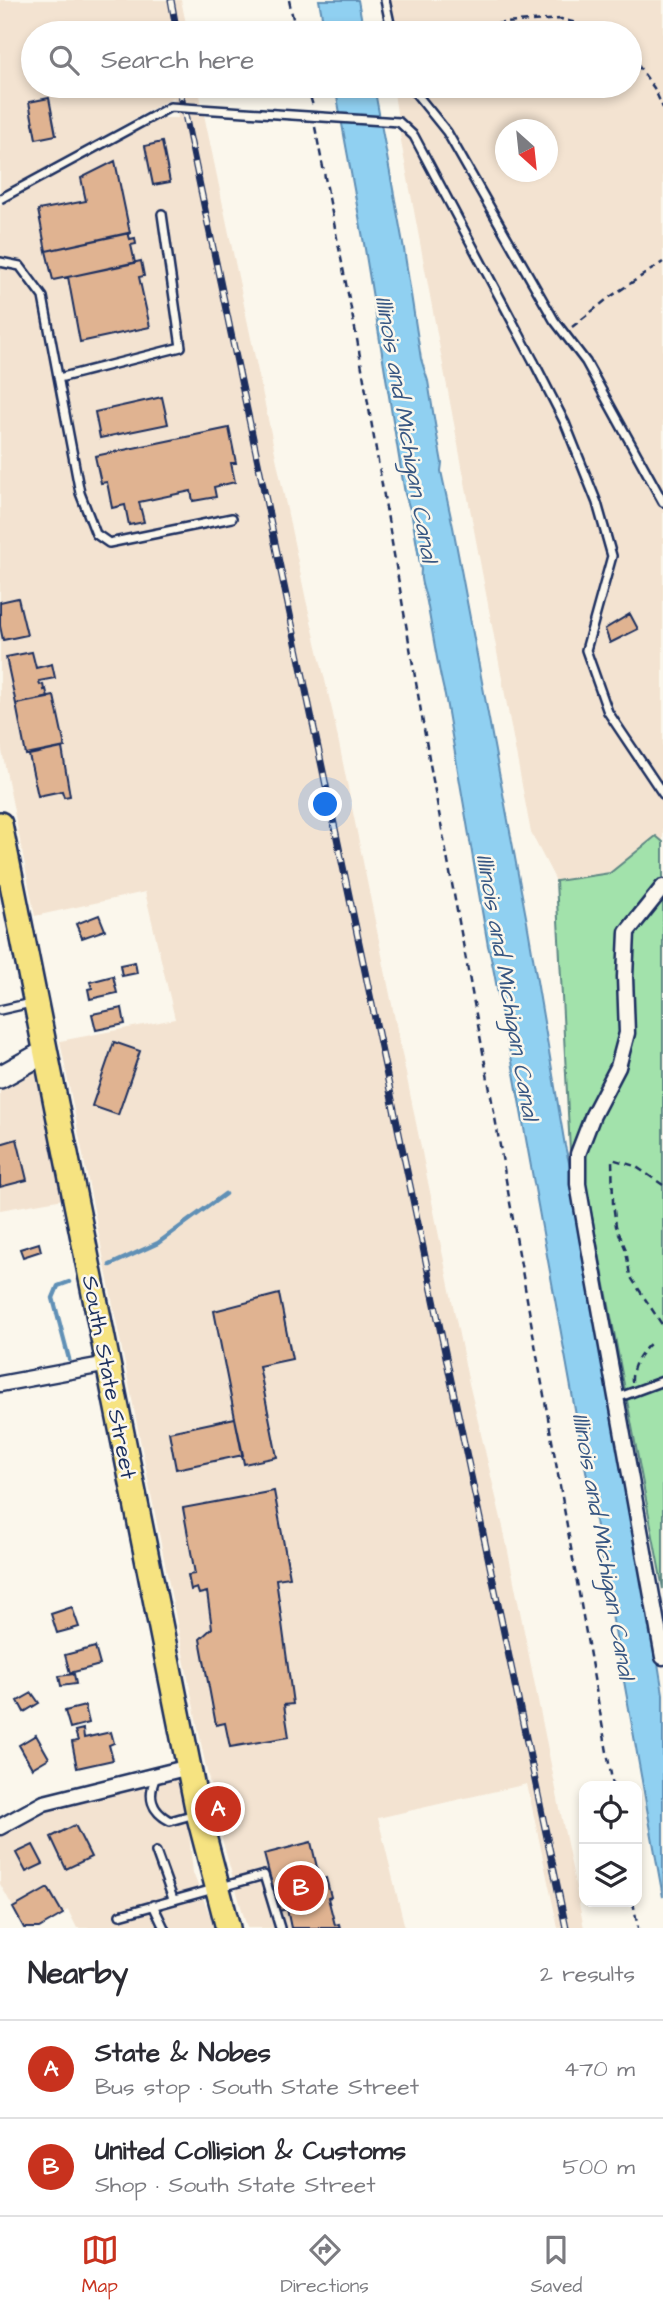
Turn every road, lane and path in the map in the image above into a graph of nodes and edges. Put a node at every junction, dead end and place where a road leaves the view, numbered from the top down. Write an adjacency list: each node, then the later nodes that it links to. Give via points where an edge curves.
1 (289, 0): 3 (path)
2 (385, 0): 4 (lane)
3 (293, 21)
4 (389, 21)
5 (532, 21): 6 (path)
6 (569, 21)
7 (642, 71): 10 (path)
8 (310, 98): 11 (path)
9 (420, 98): 17 (lane, via 447,132)
10 (663, 108)
11 (314, 116)
12 (315, 125): 40 (path, via 357,339)
13 (0, 199): 21 (lane, bridge, via 170,107 399,122 414,136 534,362 597,503 612,556 586,650 608,712)
14 (162, 214): 18 (lane, via 181,347)
15 (0, 262): 18 (lane, via 20,266 43,297)
16 (663, 262): 17 (path)
17 (564, 333): 19 (lane, via 586,362)
18 (59, 378): 20 (lane, via 80,493 96,534 109,543)
19 (663, 502)
20 (232, 518)
21 (663, 794)
22 (0, 824): 23 (main road, South State Street)
23 (3, 854): 25 (main road, South State Street)
24 (663, 887): 36 (street, via 627,932 627,1032 618,1067 578,1154 578,1184)
25 (36, 1002): 26 (lane); 27 (main road, South State Street)
26 (0, 1010)
27 (46, 1052): 28 (street); 32 (main road, South State Street)
28 (0, 1077)
29 (663, 1185): 30 (path, via 635,1166 612,1159 616,1226 630,1276)
30 (663, 1326)
31 (651, 1343): 35 (path, via 631,1371)
32 (108, 1364): 34 (street); 38 (main road, South State Street)
33 (663, 1381): 35 (lane)
34 (0, 1384)
35 (632, 1392): 36 (lane)
36 (617, 1398): 37 (street)
37 (663, 1657)
38 (189, 1767): 39 (street); 41 (main road, South State Street)
39 (156, 1776): 41 (lane, via 150,1790 153,1806 162,1817 170,1821); 42 (street, via 44,1803)
40 (612, 1781)
41 (198, 1813): 44 (main road, South State Street)
42 (0, 1827)
43 (156, 1852): 45 (lane)
44 (217, 1886): 45 (lane); 50 (main road, South State Street); 51 (lane, via 264,1875)
45 (173, 1899): 46 (lane)
46 (153, 1905): 48 (lane); 49 (lane)
47 (635, 1907): 52 (path)
48 (120, 1915)
49 (164, 1928)
50 (228, 1928)
51 (280, 1928)
52 (638, 1928)

